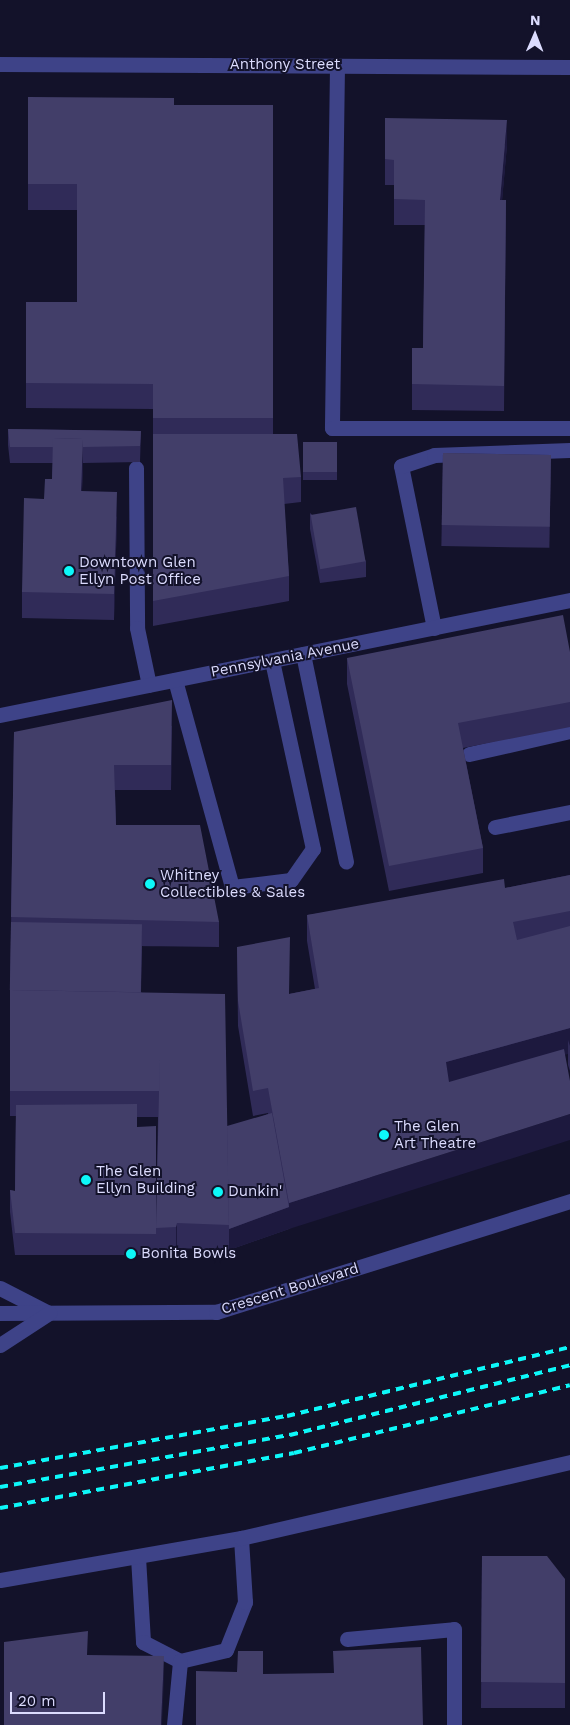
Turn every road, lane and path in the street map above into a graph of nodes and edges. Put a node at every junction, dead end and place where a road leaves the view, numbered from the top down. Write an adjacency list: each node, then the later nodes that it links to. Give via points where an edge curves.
1 (0, 64): 2 (street, Anthony Street)
2 (337, 66): 3 (street, Anthony Street); 4 (street, via 332,428)
3 (570, 68)
4 (570, 428)
5 (570, 450): 8 (street, via 434,455 401,466)
6 (136, 468): 12 (street, via 137,628)
7 (570, 600): 8 (street, Pennsylvania Avenue)
8 (434, 628): 9 (street, Pennsylvania Avenue)
9 (303, 654): 10 (street, Pennsylvania Avenue); 18 (street)
10 (272, 661): 11 (street, Pennsylvania Avenue); 11 (street, via 313,849 291,880 232,887 186,732)
11 (175, 680): 12 (street, Pennsylvania Avenue)
12 (149, 685): 13 (street, Pennsylvania Avenue)
13 (0, 716)
14 (570, 731): 15 (street)
15 (469, 754)
16 (570, 812): 17 (street)
17 (495, 827)
18 (346, 862)
19 (567, 1201): 22 (street, Crescent Boulevard, via 216,1312)
20 (0, 1288): 22 (street)
21 (0, 1313): 22 (street, Crescent Boulevard)
22 (49, 1313): 23 (street)
23 (0, 1345)
24 (570, 1462): 25 (street)
25 (241, 1538): 26 (street); 29 (street, via 245,1602 226,1650)
26 (138, 1557): 27 (street); 29 (street, via 143,1642)
27 (0, 1580)
28 (347, 1639): 31 (street, via 454,1629)
29 (180, 1661): 30 (street)
30 (174, 1725)
31 (454, 1725)

